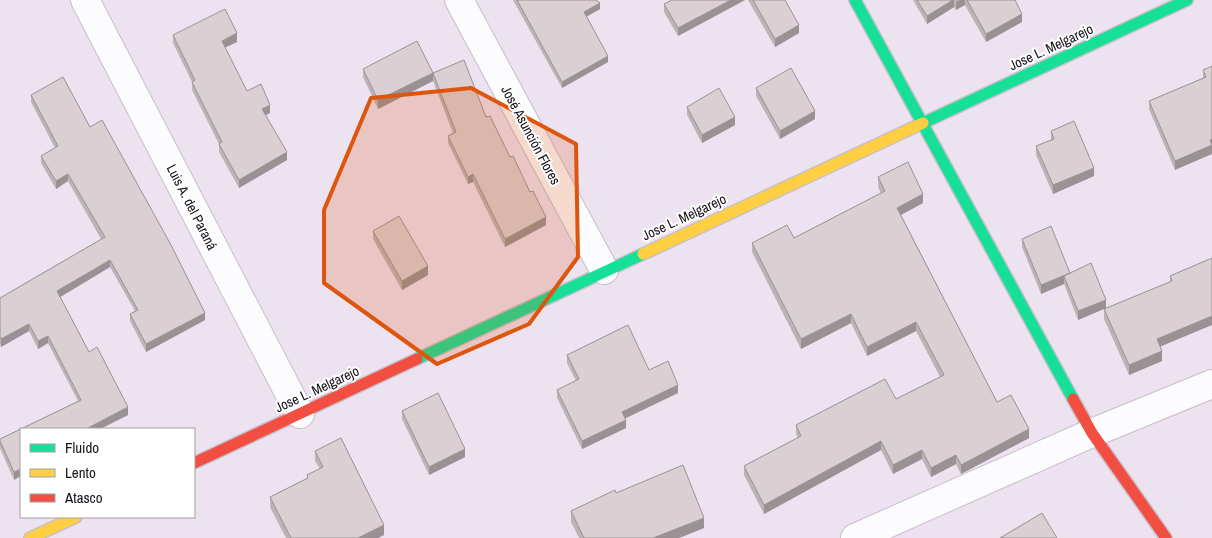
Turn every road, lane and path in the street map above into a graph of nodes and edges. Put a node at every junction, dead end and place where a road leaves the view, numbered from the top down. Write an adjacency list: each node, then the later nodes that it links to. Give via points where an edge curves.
1 (85, 0): 8 (street, Luis A. del Paraná)
2 (459, 0): 6 (street, José Asunción Flores)
3 (855, 0): 5 (street)
4 (1187, 0): 5 (street, Jose L. Melgarejo)
5 (922, 123): 6 (street, Jose L. Melgarejo); 9 (street)
6 (604, 270): 8 (street, Jose L. Melgarejo)
7 (1212, 384): 9 (street)
8 (300, 414): 10 (street, Jose L. Melgarejo)
9 (1092, 433): 13 (street); 14 (street)
10 (195, 463)
11 (74, 518): 12 (street)
12 (30, 538)
13 (855, 538)
14 (1166, 538)

